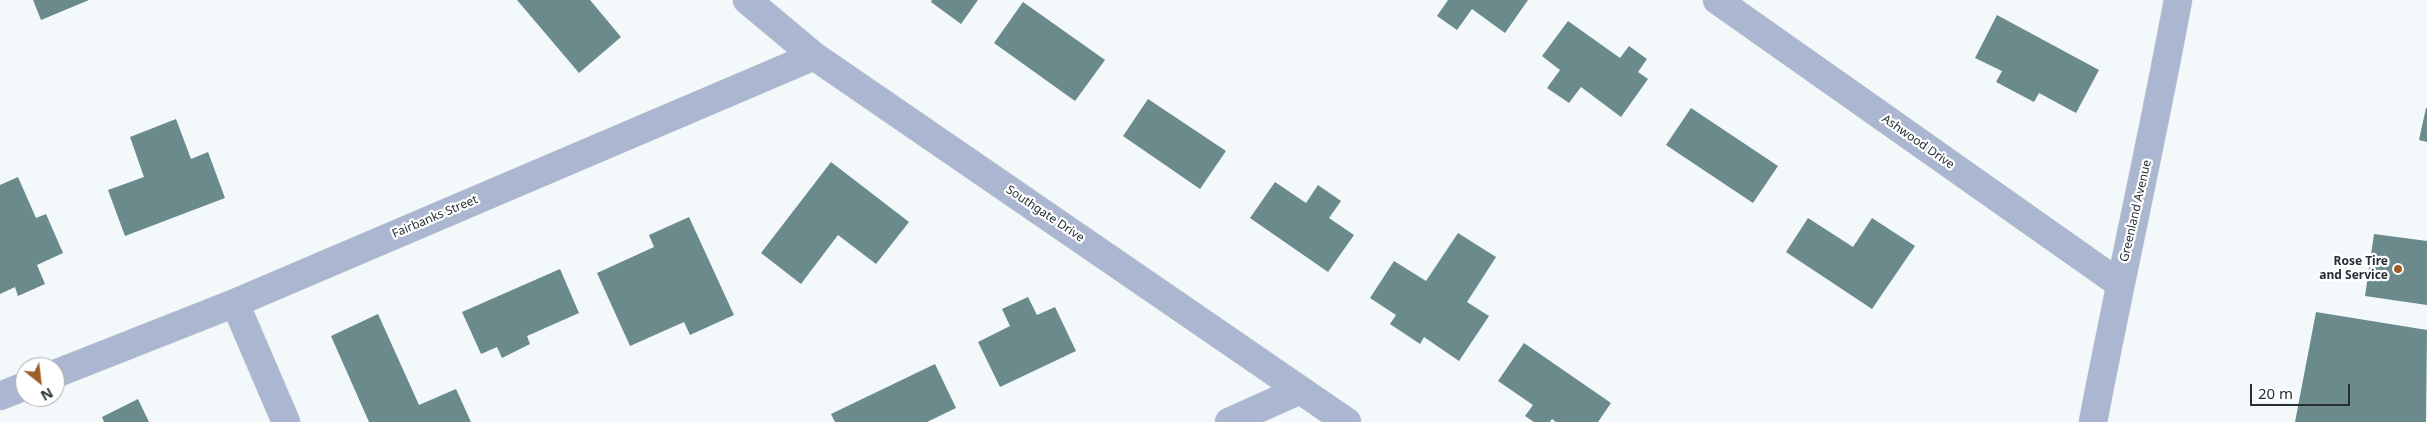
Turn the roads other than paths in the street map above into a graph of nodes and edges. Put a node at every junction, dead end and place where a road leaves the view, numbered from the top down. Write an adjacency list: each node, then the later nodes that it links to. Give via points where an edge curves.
1 (747, 0): 4 (street, Southgate Drive)
2 (1718, 0): 5 (street, Ashwood Drive)
3 (2178, 0): 5 (street, Greenland Avenue)
4 (814, 56): 6 (street, Fairbanks Street); 9 (street, Southgate Drive)
5 (2120, 284): 14 (street, Greenland Avenue)
6 (235, 303): 7 (street, Fairbanks Street); 11 (street)
7 (65, 370)
8 (15, 390): 10 (street)
9 (1300, 390): 12 (street); 13 (street, Southgate Drive)
10 (0, 396)
11 (286, 422)
12 (1229, 422)
13 (1347, 422)
14 (2093, 422)

